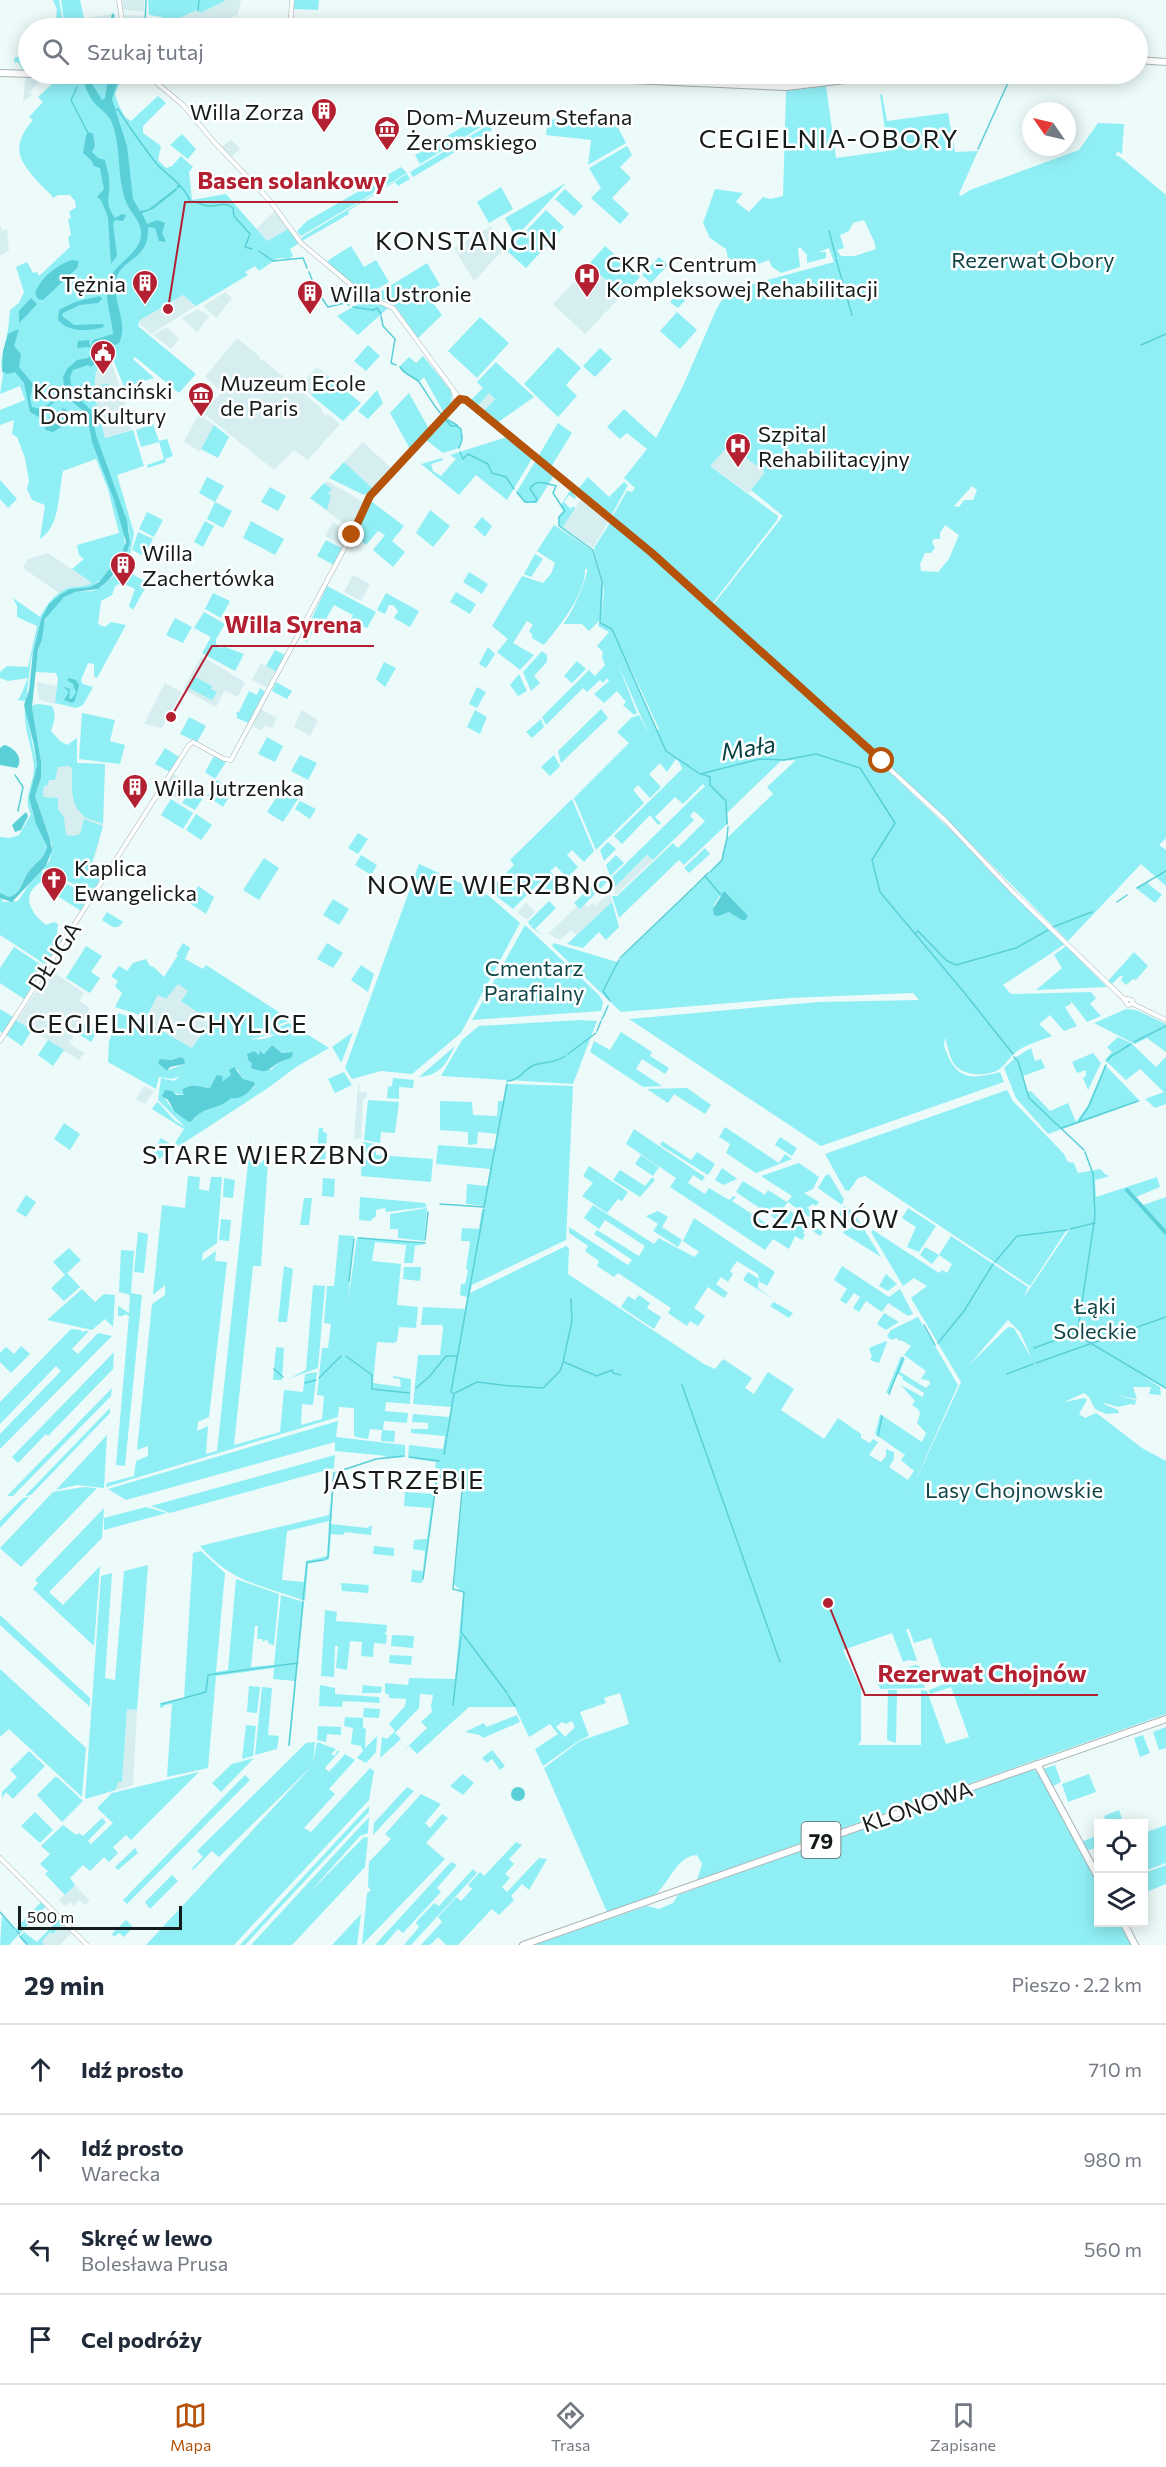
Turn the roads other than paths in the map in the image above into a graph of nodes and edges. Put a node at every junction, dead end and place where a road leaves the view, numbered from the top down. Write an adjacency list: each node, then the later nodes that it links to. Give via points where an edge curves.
1 (119, 0): 3 (street)
2 (292, 0): 4 (street)
3 (122, 18)
4 (291, 18)
5 (1148, 61): 6 (main road)
6 (1166, 62)
7 (0, 73): 8 (main road)
8 (18, 74)
9 (158, 84): 12 (street, via 183,105 214,144 271,202 301,243 362,294 393,308)
10 (724, 84): 11 (main road)
11 (816, 84)
12 (458, 398): 13 (street, via 468,402 607,515 711,606 946,821 1123,998); 14 (street, DŁUGA, via 368,498 235,752 229,758 194,745 186,750)
13 (1166, 1020)
14 (0, 1041)
15 (1166, 1719): 16 (main road, KLONOWA / 79, via 1045,1761)
16 (1039, 1769): 18 (main road); 21 (main road, KLONOWA / 79, via 1026,1768)
17 (0, 1858): 20 (street)
18 (1096, 1873)
19 (1125, 1927): 22 (main road)
20 (87, 1945)
21 (523, 1945)
22 (1135, 1945)

